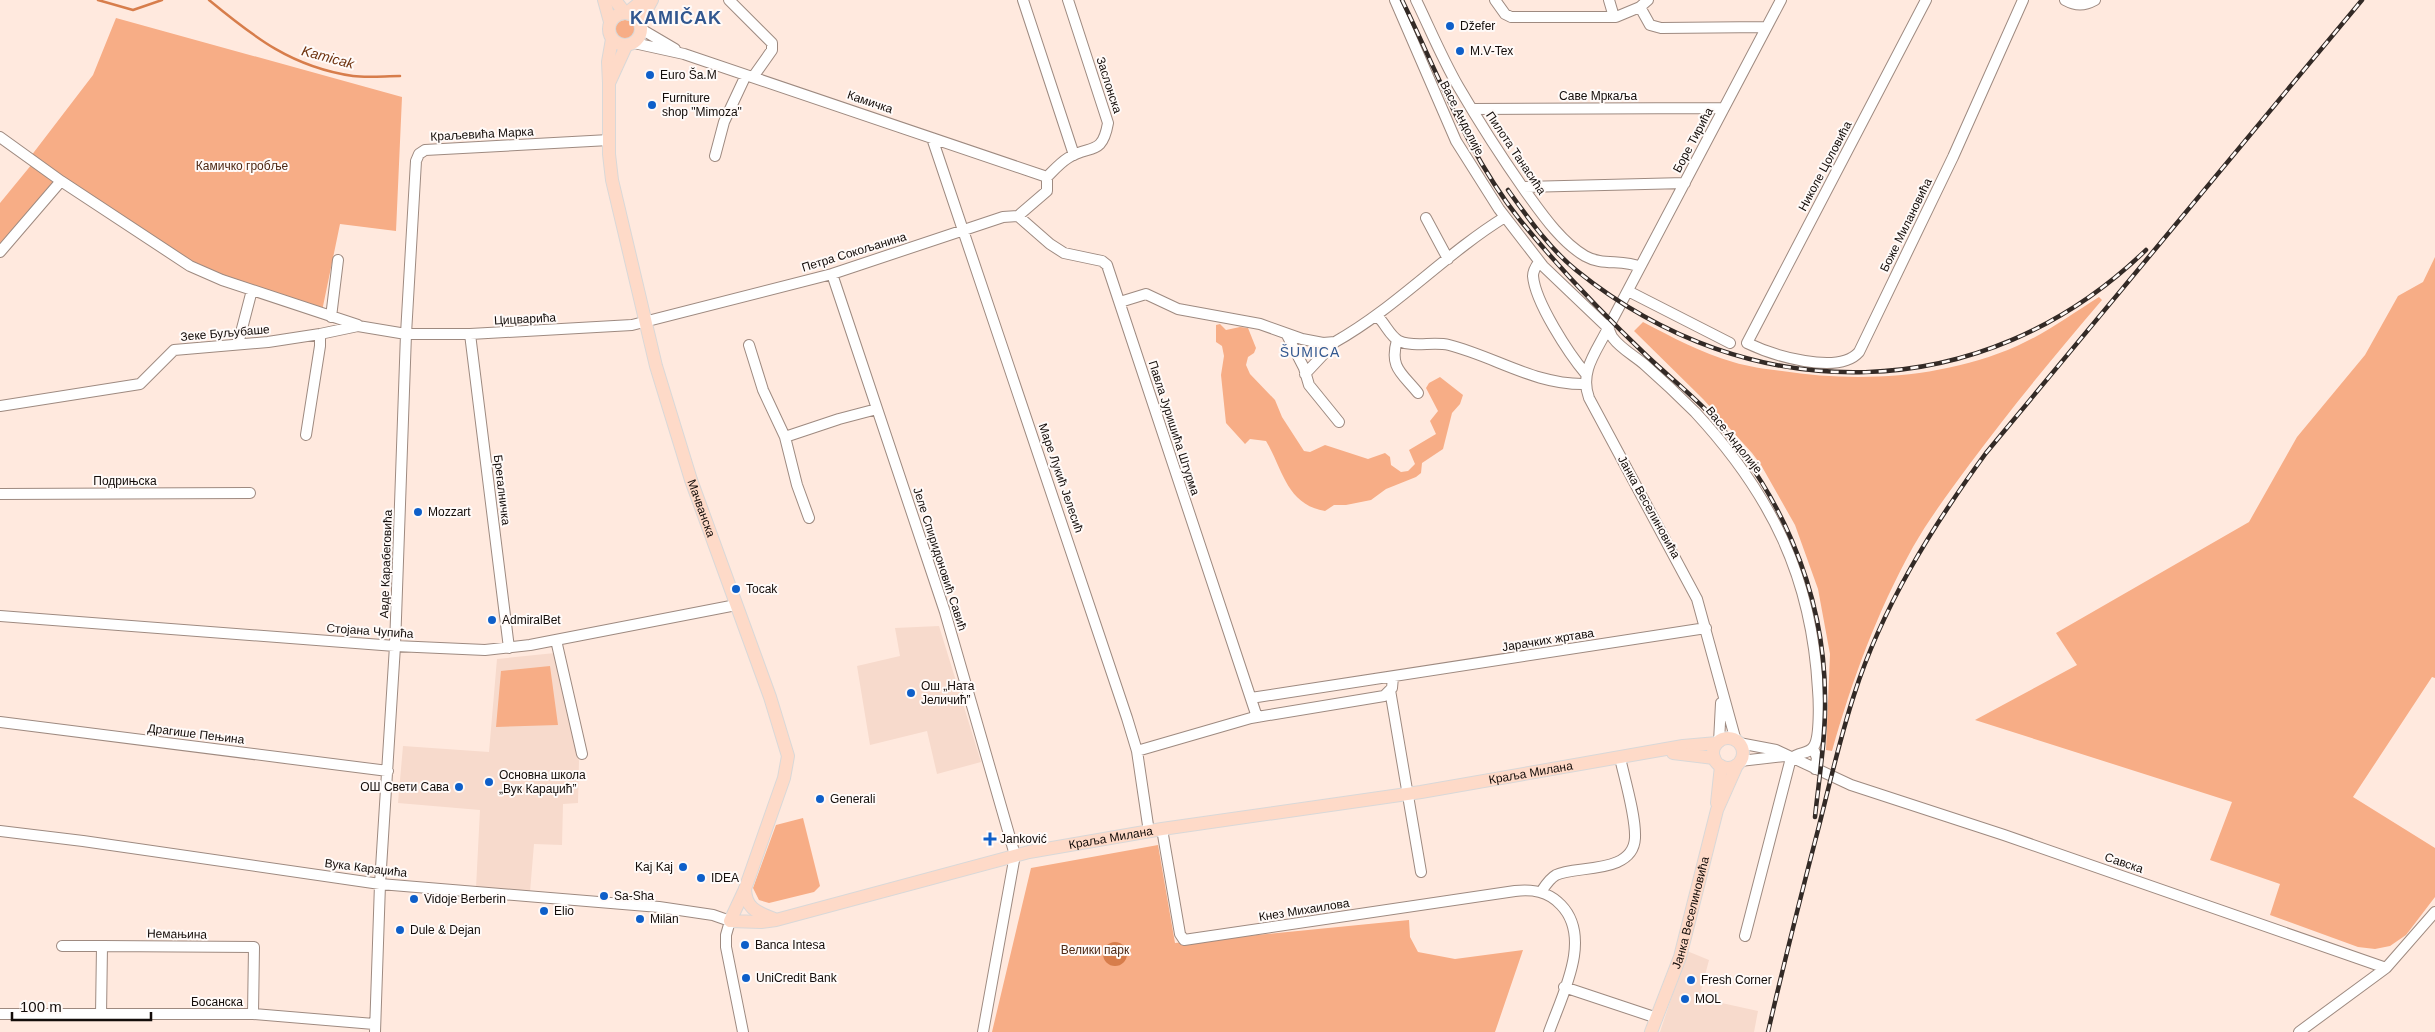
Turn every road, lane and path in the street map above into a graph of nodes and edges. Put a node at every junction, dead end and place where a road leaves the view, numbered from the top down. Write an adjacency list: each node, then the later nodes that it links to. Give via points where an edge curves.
1 (604, 0): 20 (main road)
2 (615, 0): 18 (main road)
3 (643, 0): 18 (main road)
4 (652, 0): 21 (main road)
5 (729, 0): 26 (street, via 772,43 772,50)
6 (1023, 0): 33 (street)
7 (1068, 0): 33 (street, Заслонска, via 1108,123 1104,140 1098,147)
8 (1394, 0): 40 (street, Васе Андолије, via 1456,141)
9 (1416, 0): 29 (street, Пилота Танасића, via 1447,66)
10 (1495, 0): 19 (street, via 1511,17)
11 (1609, 0): 19 (street)
12 (1780, 0): 22 (street, Боре Тирића)
13 (1926, 0): 64 (street, Николе Цоловића)
14 (2022, 0): 64 (street, Боже Милановића, via 1965,132 1859,352 1843,362 1813,362)
15 (2065, 0): 16 (street, via 2082,5)
16 (2096, 0)
17 (1644, 3): 19 (street); 22 (street, via 1646,20 1654,27)
18 (626, 13): 20 (main road); 21 (main road, via 635,16)
19 (1614, 16)
20 (610, 22): 23 (main road)
21 (640, 26): 24 (main road, via 640,37); 25 (street, Камичка)
22 (1766, 27): 28 (street, Боре Тирића)
23 (612, 40): 24 (main road, via 618,44); 27 (main road, Мачванска, via 608,67)
24 (630, 44): 25 (street, Камичка); 27 (main road, Мачванска)
25 (684, 54): 26 (street, Камичка)
26 (749, 76): 31 (street, Камичка); 34 (street, via 724,122)
27 (610, 83): 32 (main road, Мачванска)
28 (1724, 108): 29 (street, Саве Мркаља); 37 (street, Боре Тирића)
29 (1472, 109): 38 (street, Пилота Танасића)
30 (0, 137): 36 (street)
31 (932, 138): 35 (street, Камичка); 42 (street, Маре Лукић Јелесић)
32 (609, 140): 54 (main road, Мачванска, via 612,180); 58 (street, Краљевића Марка, via 426,150 419,154)
33 (1074, 155): 35 (street, Заслонска)
34 (715, 156)
35 (1047, 177): 39 (street, via 1047,191)
36 (61, 181): 43 (street); 49 (street, via 190,266)
37 (1685, 183): 38 (street); 47 (street, Боре Тирића)
38 (1523, 187): 47 (street, Пилота Танасића, via 1556,230 1579,253 1598,262 1627,262)
39 (1018, 216): 42 (street, Петра Сокољанина, via 1004,217); 51 (street, Павла Јуришића Штурма, via 1064,253 1107,265)
40 (1505, 217): 44 (street, via 1468,241); 46 (street, Васе Андолије)
41 (1426, 218): 44 (street)
42 (964, 231): 48 (street, Петра Сокољанина); 93 (street, Маре Лукић Јелесић)
43 (0, 252)
44 (1448, 259): 53 (street)
45 (338, 260): 52 (street)
46 (1539, 262): 56 (street, Васе Андолије); 68 (street, via 1533,276 1544,306)
47 (1640, 267): 50 (street, Боре Тирића)
48 (832, 274): 54 (street, Петра Сокољанина); 71 (street, Јеле Спиридоновић Савић)
49 (252, 290): 52 (street); 65 (street)
50 (1628, 291): 56 (street, Боре Тирића); 63 (street)
51 (1120, 302): 60 (street, via 1146,294 1178,309 1260,324); 87 (street, Павла Јуришића Штурма)
52 (331, 316): 55 (street)
53 (1372, 318): 61 (street, via 1379,318); 62 (street)
54 (645, 321): 59 (street, Цицварића, via 632,325); 78 (main road, Мачванска, via 672,421)
55 (358, 326): 57 (street, Зеке Буљубаше); 58 (street, Зеке Буљубаше)
56 (1608, 328): 68 (street); 92 (street, Васе Андолије, via 1613,338 1695,413 1748,475 1774,521 1796,570 1812,632 1819,697 1817,740)
57 (320, 334): 65 (street, Зеке Буљубаше); 73 (street)
58 (406, 334): 59 (street, Цицварића); 82 (street, Авде Карабеговића)
59 (470, 334): 83 (street, Брегалничка)
60 (1287, 335): 62 (street, via 1323,343); 67 (street)
61 (1397, 340): 68 (street, via 1407,344 1434,342 1450,345 1533,377 1568,385); 69 (street, via 1394,360 1397,368)
62 (1334, 342): 67 (street)
63 (1730, 343)
64 (1747, 343)
65 (238, 344): 70 (street, Зеке Буљубаше, via 174,350 140,384)
66 (749, 345): 74 (street, via 763,390)
67 (1305, 374): 72 (street, via 1309,385)
68 (1586, 379): 80 (street, Јанка Веселиновића, via 1589,398 1685,574)
69 (1418, 393)
70 (0, 406)
71 (877, 409): 74 (street); 107 (street, Јеле Спиридоновић Савић, via 954,641)
72 (1339, 422)
73 (306, 435)
74 (785, 438): 77 (street)
75 (250, 493): 76 (street, Подрињска)
76 (0, 494)
77 (809, 518)
78 (736, 605): 81 (street, Стојана Чупића); 110 (main road, Мачванска, via 788,756 784,778)
79 (0, 616): 82 (street, Стојана Чупића)
80 (1706, 628): 84 (street, Јарачких жртава); 86 (street, Јанка Веселиновића)
81 (556, 640): 83 (street, Стојана Чупића); 95 (street)
82 (395, 646): 83 (street, Стојана Чупића); 101 (street, Авде Карабеговића)
83 (509, 648)
84 (1393, 677): 85 (street); 87 (street, Јарачких жртава)
85 (1390, 690): 88 (street, via 1378,698); 102 (street)
86 (1721, 692): 90 (street, Јанка Веселиновића); 91 (street, Јанка Веселиновића)
87 (1251, 698): 88 (street)
88 (1257, 717): 93 (street)
89 (0, 722): 101 (street, Драгише Пењина)
90 (1718, 742): 91 (main road, via 1728,738); 94 (main road, Краља Милана); 98 (main road, via 1713,752)
91 (1738, 742): 96 (street, Савска, via 1776,750); 99 (main road, via 1743,752)
92 (1813, 748): 96 (street); 100 (street, Васе Андолије, via 1817,758)
93 (1137, 751): 106 (street, Маре Лукић Јелесић)
94 (1653, 752): 97 (main road, Краља Милана); 98 (main road, Краља Милана, via 1682,753)
95 (582, 754)
96 (1789, 757): 99 (street); 100 (street, Савска); 115 (street)
97 (1620, 758): 102 (main road, Краља Милана); 111 (street, via 1634,828 1634,846 1615,863 1558,874)
98 (1718, 762): 99 (main road, via 1729,768); 103 (main road)
99 (1739, 763): 103 (main road, Јанка Веселиновића)
100 (1816, 769): 118 (street, Савска, via 1851,785)
101 (388, 771): 109 (street, Авде Карабеговића)
102 (1408, 794): 104 (main road, Краља Милана); 108 (street)
103 (1717, 810): 123 (main road, Јанка Веселиновића, via 1680,957)
104 (1162, 829): 106 (main road, Краља Милана); 111 (street, Кнез Михаилова, via 1180,934 1184,940 1515,891)
105 (0, 831): 109 (street, Вука Караџића)
106 (1149, 832): 107 (main road, Краља Милана)
107 (1015, 855): 113 (main road, Краља Милана); 127 (street)
108 (1422, 872)
109 (380, 884): 114 (street, Вука Караџића, via 659,907 713,915); 124 (street, Авде Карабеговића)
110 (744, 889): 113 (main road, via 748,904 758,913); 114 (main road, Мачванска)
111 (1541, 892): 119 (street, via 1562,906 1575,928 1575,950)
112 (2435, 912): 118 (street)
113 (776, 920): 114 (main road, Краља Милана)
114 (730, 921): 126 (street, via 726,947)
115 (1744, 936)
116 (62, 946): 117 (street)
117 (102, 946): 121 (street, Немањина, via 254,947); 122 (street)
118 (2386, 968): 125 (street)
119 (1564, 987): 123 (street); 128 (street)
120 (0, 1014): 122 (street, Босанска)
121 (253, 1014): 122 (street, Босанска); 124 (street, Босанска)
122 (101, 1015)
123 (1657, 1018): 129 (main road, Јанка Веселиновића)
124 (375, 1028)
125 (2311, 1029): 130 (street)
126 (742, 1032)
127 (983, 1032)
128 (1549, 1032)
129 (1651, 1032)
130 (2299, 1032)

